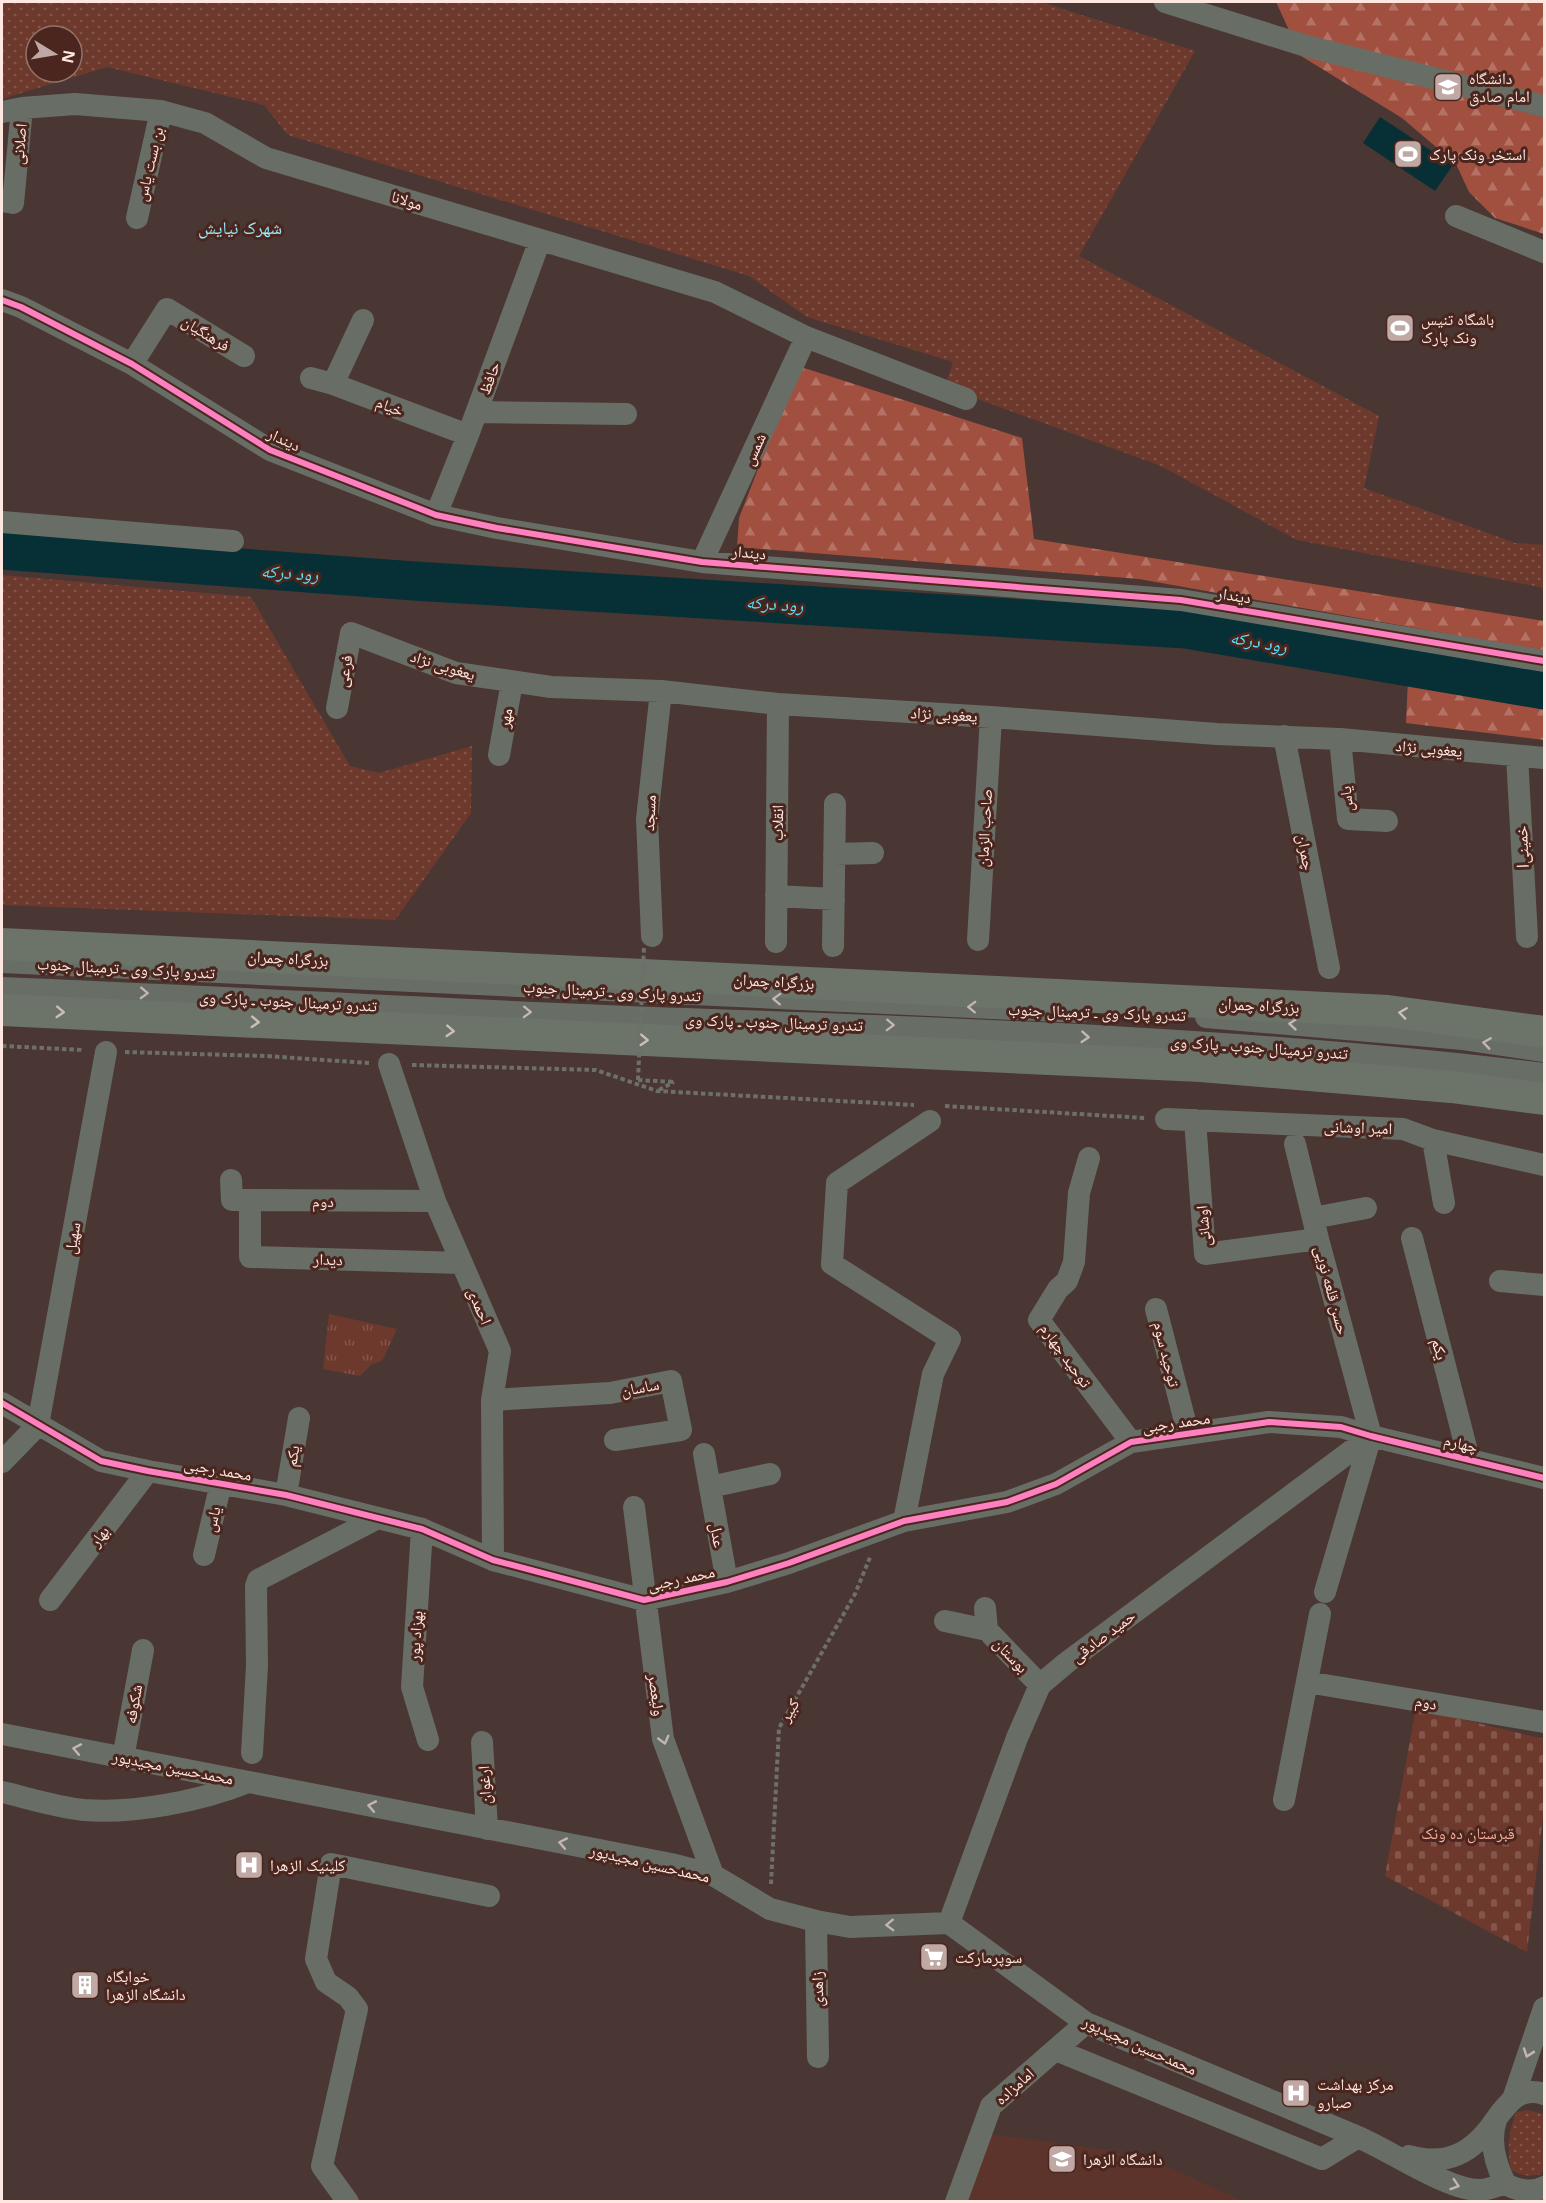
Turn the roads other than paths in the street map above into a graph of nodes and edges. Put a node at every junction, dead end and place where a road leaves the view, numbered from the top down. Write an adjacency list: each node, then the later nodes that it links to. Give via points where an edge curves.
1 (1166, 2): 2 (street, via 1306,46)
2 (1545, 106)
3 (12, 110): 4 (street, مولانا, via 75,104); 5 (street, اصلانی)
4 (161, 111): 7 (street, بن بست یاس); 8 (street, مولانا, via 205,123 266,158)
5 (8, 202)
6 (1456, 216): 9 (street)
7 (137, 218)
8 (540, 240): 12 (street, مولانا, via 715,292); 18 (street, حافظ)
9 (1545, 252)
10 (2, 300): 14 (street, دیندار)
11 (363, 320): 16 (street)
12 (806, 337): 17 (street, مولانا); 24 (street, شمس)
13 (244, 356): 14 (street, فرهنگیان, via 167,309)
14 (132, 364): 21 (street, دیندار, via 270,450)
15 (311, 378): 16 (street, خیام)
16 (333, 384): 20 (street, خیام)
17 (966, 399)
18 (477, 412): 19 (street); 20 (street, حافظ)
19 (626, 414)
20 (468, 435): 21 (street, حافظ)
21 (436, 515): 24 (street, دیندار)
22 (2, 522): 23 (street)
23 (233, 541)
24 (702, 562): 26 (street, دیندار, via 1181,600)
25 (351, 633): 27 (street, یعغوبی نژاد, via 456,673); 30 (street, فرعی)
26 (1545, 661)
27 (512, 682): 28 (street, یعغوبی نژاد); 34 (street, مهر)
28 (661, 691): 29 (street, یعغوبی نژاد); 45 (street, مسجد, via 647,819)
29 (778, 704): 31 (street, یعغوبی نژاد); 41 (street, انقلاب)
30 (337, 708)
31 (991, 717): 32 (street, یعغوبی نژاد); 44 (street, صاحب الزمان)
32 (1284, 736): 33 (street, یعغوبی نژاد); 50 (street, چمران)
33 (1340, 740): 35 (street, یعغوبی نژاد); 38 (street, یاس, via 1348,819)
34 (499, 755)
35 (1516, 756): 36 (street, یعغوبی نژاد); 43 (street, lخمینی)
36 (1545, 758)
37 (835, 804): 40 (street)
38 (1387, 821)
39 (873, 853): 40 (street)
40 (834, 854): 42 (street)
41 (776, 896): 42 (street); 46 (street, انقلاب)
42 (834, 899): 48 (street)
43 (1527, 937)
44 (978, 940)
45 (648, 942)
46 (776, 942)
47 (2, 944): 53 (highway, بزرگراه چمران, one-way to 47, via 1388,1011)
48 (833, 946)
49 (2, 962): 54 (street, تندرو پارک وی ـ ترمینال جنوب, one-way to 49, via 1216,1018)
50 (1329, 968)
51 (2, 988): 57 (street, تندرو ترمینال جنوب ـ پارک وی, one-way to 57, via 1258,1045)
52 (2, 1010): 58 (highway, one-way to 58, via 1201,1066)
53 (1545, 1032)
54 (1545, 1051)
55 (106, 1052): 80 (street, سهیل)
56 (389, 1064): 68 (street, احمدی)
57 (1545, 1074)
58 (1545, 1099)
59 (930, 1111): 96 (street, via 837,1183 832,1264 951,1340 933,1374)
60 (1166, 1119): 61 (street, امیر اوشانی)
61 (1195, 1120): 62 (street, امیر اوشانی, via 1404,1129); 71 (street, اوشانی, via 1205,1254)
62 (1433, 1140): 65 (street, امیر اوشانی); 69 (street)
63 (1295, 1144): 71 (street, حسن قلعه نویی)
64 (1089, 1158): 84 (street, توحید چهارم, via 1079,1193 1074,1262 1039,1320)
65 (1545, 1165)
66 (231, 1180): 67 (street, via 231,1200)
67 (250, 1201): 68 (street, دوم); 73 (street, دیدار, via 250,1257)
68 (435, 1201): 73 (street, احمدی)
69 (1444, 1203)
70 (1366, 1208): 71 (street)
71 (1316, 1228): 82 (street, حسن قلعه نویی)
72 (1412, 1238): 86 (street, یکم)
73 (462, 1263): 77 (street, احمدی, via 500,1351)
74 (1500, 1281): 75 (street)
75 (1545, 1285)
76 (1156, 1309): 81 (street, توحید سوم)
77 (492, 1400): 83 (street, ساسان, via 610,1393 671,1381 681,1430); 99 (street, احمدی)
78 (3, 1406): 80 (street, محمد رجبی)
79 (299, 1418): 93 (street, یکم)
80 (38, 1425): 87 (street); 88 (street, محمد رجبی, via 101,1461)
81 (1188, 1433): 82 (street, محمد رجبی, via 1269,1422 1341,1427); 84 (street, محمد رجبی)
82 (1371, 1436): 86 (street, چهارم); 105 (street, via 1323,1603); 106 (street, حمید صادقی)
83 (615, 1440)
84 (1131, 1442): 96 (street, محمد رجبی, via 1056,1484 1007,1502)
85 (704, 1454): 92 (street, عدل)
86 (1469, 1459): 90 (street, چهارم)
87 (2, 1462)
88 (148, 1471): 91 (street, محمد رجبی); 101 (street, بهار)
89 (770, 1474): 92 (street)
90 (1545, 1478)
91 (221, 1483): 93 (street, محمد رجبی); 98 (street, یاس)
92 (710, 1487): 100 (street, عدل)
93 (286, 1495): 95 (street, محمد رجبی)
94 (633, 1507): 102 (street, ولیعصر)
95 (378, 1518): 97 (street, محمد رجبی); 111 (street, via 258,1580)
96 (904, 1521): 100 (street, محمد رجبی)
97 (422, 1529): 99 (street, محمد رجبی); 109 (street, بهزاد پور, via 412,1687)
98 (204, 1556)
99 (493, 1560): 102 (street, محمد رجبی)
100 (727, 1582): 102 (street, محمد رجبی)
101 (50, 1600)
102 (644, 1600): 117 (street, ولیعصر, one-way to 117, via 663,1739)
103 (945, 1621): 106 (street, بوستان, via 986,1619)
104 (142, 1650): 112 (street, شکوفه)
105 (1307, 1682): 107 (street, دوم); 115 (street)
106 (1040, 1685): 120 (street, حمید صادقی)
107 (1545, 1722)
108 (2, 1734): 112 (street, محمدحسین مجیدپور, one-way to 108)
109 (428, 1740)
110 (482, 1742): 116 (street, ارغوان)
111 (252, 1753)
112 (123, 1758): 113 (street, محمدحسین مجیدپور)
113 (248, 1782): 114 (street, via 223,1792 144,1809 84,1810); 116 (street, محمدحسین مجیدپور, one-way to 113)
114 (2, 1792)
115 (1284, 1800)
116 (487, 1828): 117 (street, محمدحسین مجیدپور, one-way to 116)
117 (713, 1875): 119 (street, محمدحسین مجیدپور, via 770,1909)
118 (489, 1896): 133 (street, via 331,1864 316,1959 326,1982 348,1997 357,2009 322,2166)
119 (816, 1921): 120 (street, محمدحسین مجیدپور, one-way to 119, via 850,1927); 125 (street, زاهدی)
120 (949, 1923): 123 (street, محمدحسین مجیدپور)
121 (1545, 2001): 122 (street)
122 (1544, 2009): 127 (street, one-way to 127)
123 (1086, 2023): 124 (street, امامزاده); 129 (street, محمدحسین مجیدپور)
124 (1056, 2050): 129 (street, via 1322,2159); 134 (street, امامزاده, via 991,2106)
125 (818, 2057)
126 (1545, 2094): 127 (street, via 1529,2091)
127 (1513, 2099): 128 (street)
128 (1496, 2119): 130 (street, via 1468,2149 1446,2159 1430,2161); 131 (street, via 1494,2146)
129 (1358, 2137): 130 (street, محمدحسین مجیدپور)
130 (1384, 2148): 131 (street, one-way to 131, via 1460,2187 1481,2190)
131 (1505, 2183): 132 (street)
132 (1535, 2193)
133 (348, 2202)
134 (956, 2202)

